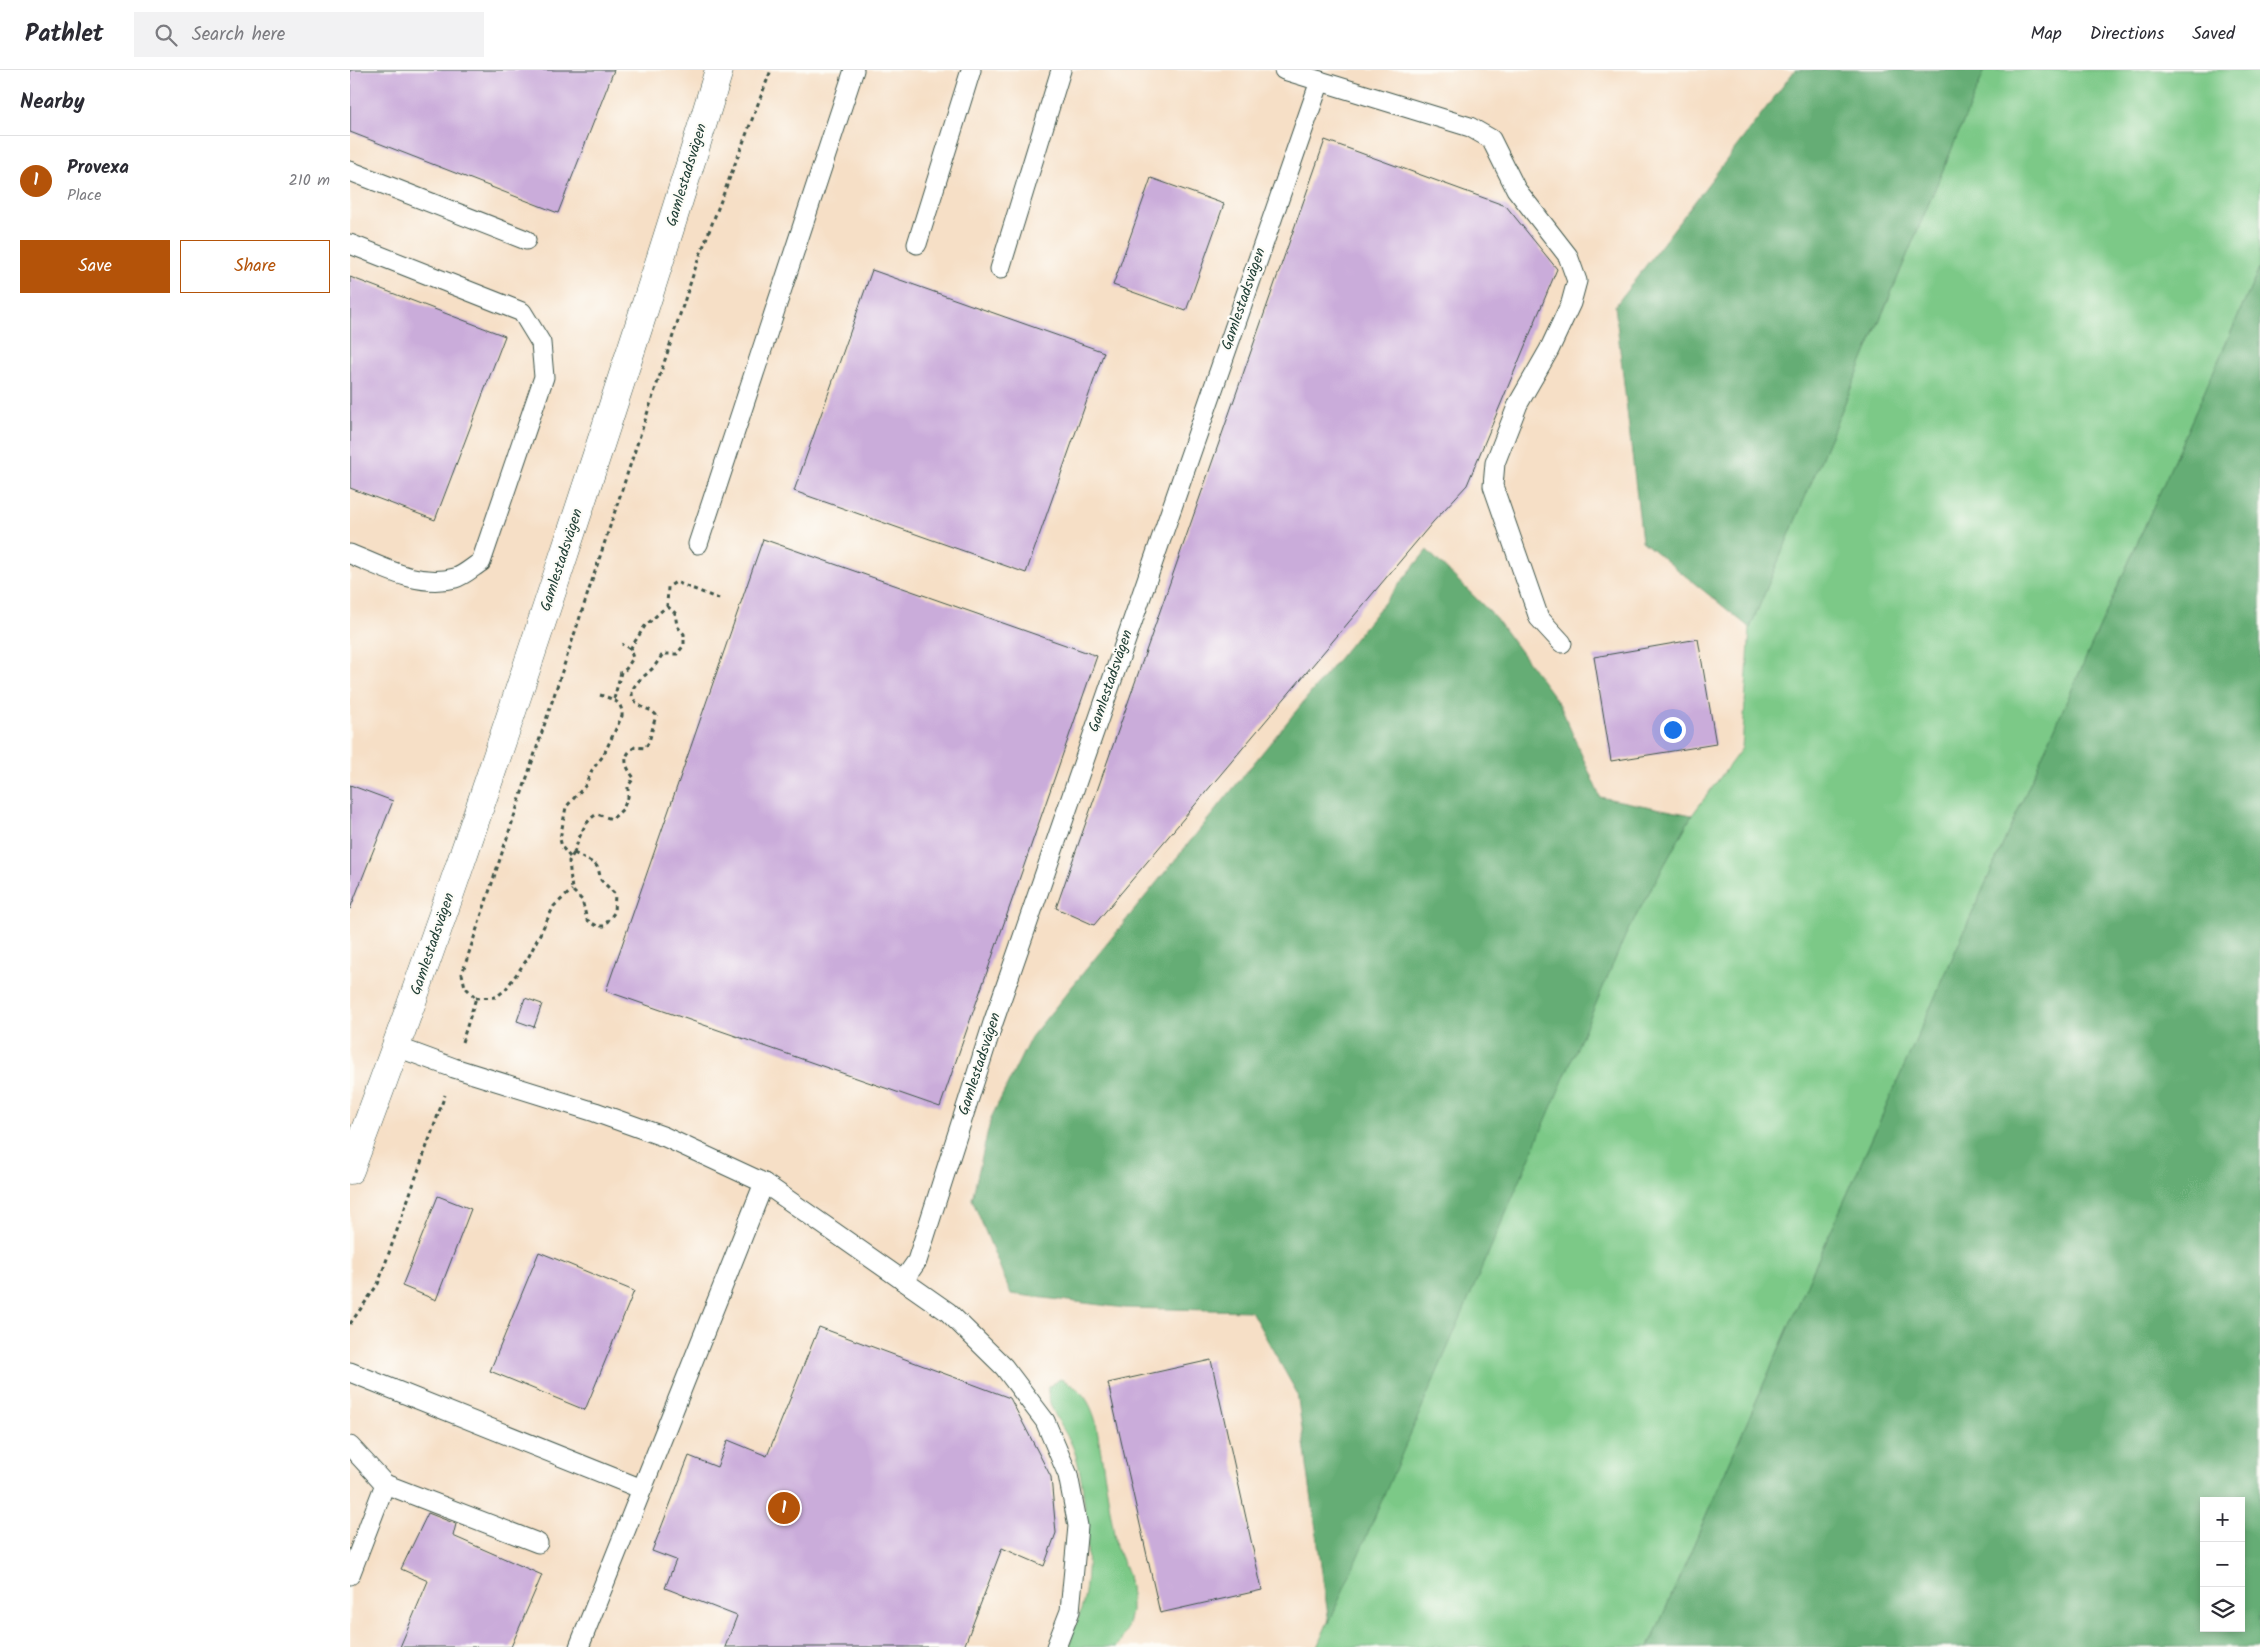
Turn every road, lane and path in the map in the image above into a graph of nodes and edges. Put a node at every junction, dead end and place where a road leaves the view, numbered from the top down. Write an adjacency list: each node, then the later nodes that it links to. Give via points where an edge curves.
1 (719, 70): 26 (street, Gamlestadsvägen, via 585,493)
2 (771, 70): 25 (path, via 697,263 462,974 465,987)
3 (854, 70): 13 (lane)
4 (971, 70): 11 (lane)
5 (1061, 70): 12 (lane)
6 (1284, 70): 7 (lane)
7 (1320, 81): 17 (lane, via 1470,127 1492,139 1516,188 1568,256 1577,281 1571,303 1518,404 1496,463 1493,486 1539,618); 30 (lane, Gamlestadsvägen, via 993,1022 917,1261)
8 (350, 171): 9 (lane)
9 (526, 240)
10 (350, 244): 14 (lane, via 522,312 542,343 544,377 481,562 456,578 411,579)
11 (917, 244)
12 (1000, 269)
13 (698, 544)
14 (350, 554)
15 (719, 599): 16 (path, via 676,582 668,587)
16 (667, 606): 19 (path, via 646,626); 22 (path, via 675,612 677,626 684,634 684,645 677,654 663,654 652,669 639,678 633,689 639,705 656,715 649,742 644,748 635,747 626,757 625,764 634,778 628,786 626,804 612,819 597,814 591,817)
17 (1562, 643)
18 (622, 644): 19 (path)
19 (630, 649): 21 (path, via 632,658 621,672)
20 (600, 695): 21 (path)
21 (614, 699): 23 (path, via 622,709 620,722 585,786 566,807 564,814 560,839)
22 (574, 853): 23 (path); 24 (path, via 598,868 601,880 615,894 616,907 612,918 604,926 593,924 584,913 582,900)
23 (570, 857): 24 (path)
24 (572, 890): 25 (path, via 554,906 528,958 506,990 496,997)
25 (476, 998): 27 (path)
26 (397, 1048): 27 (lane); 28 (street, Gamlestadsvägen)
27 (454, 1068): 29 (lane, via 656,1134); 31 (path, via 378,1284)
28 (350, 1170)
29 (764, 1183): 30 (lane); 35 (lane)
30 (904, 1281): 39 (lane, via 948,1312 1004,1367 1044,1421 1068,1475 1078,1526 1070,1611)
31 (350, 1324)
32 (350, 1372): 35 (lane)
33 (350, 1446): 34 (lane)
34 (385, 1484): 36 (lane); 37 (lane)
35 (642, 1489): 38 (lane)
36 (538, 1543)
37 (350, 1575)
38 (580, 1647)
39 (1056, 1647)

